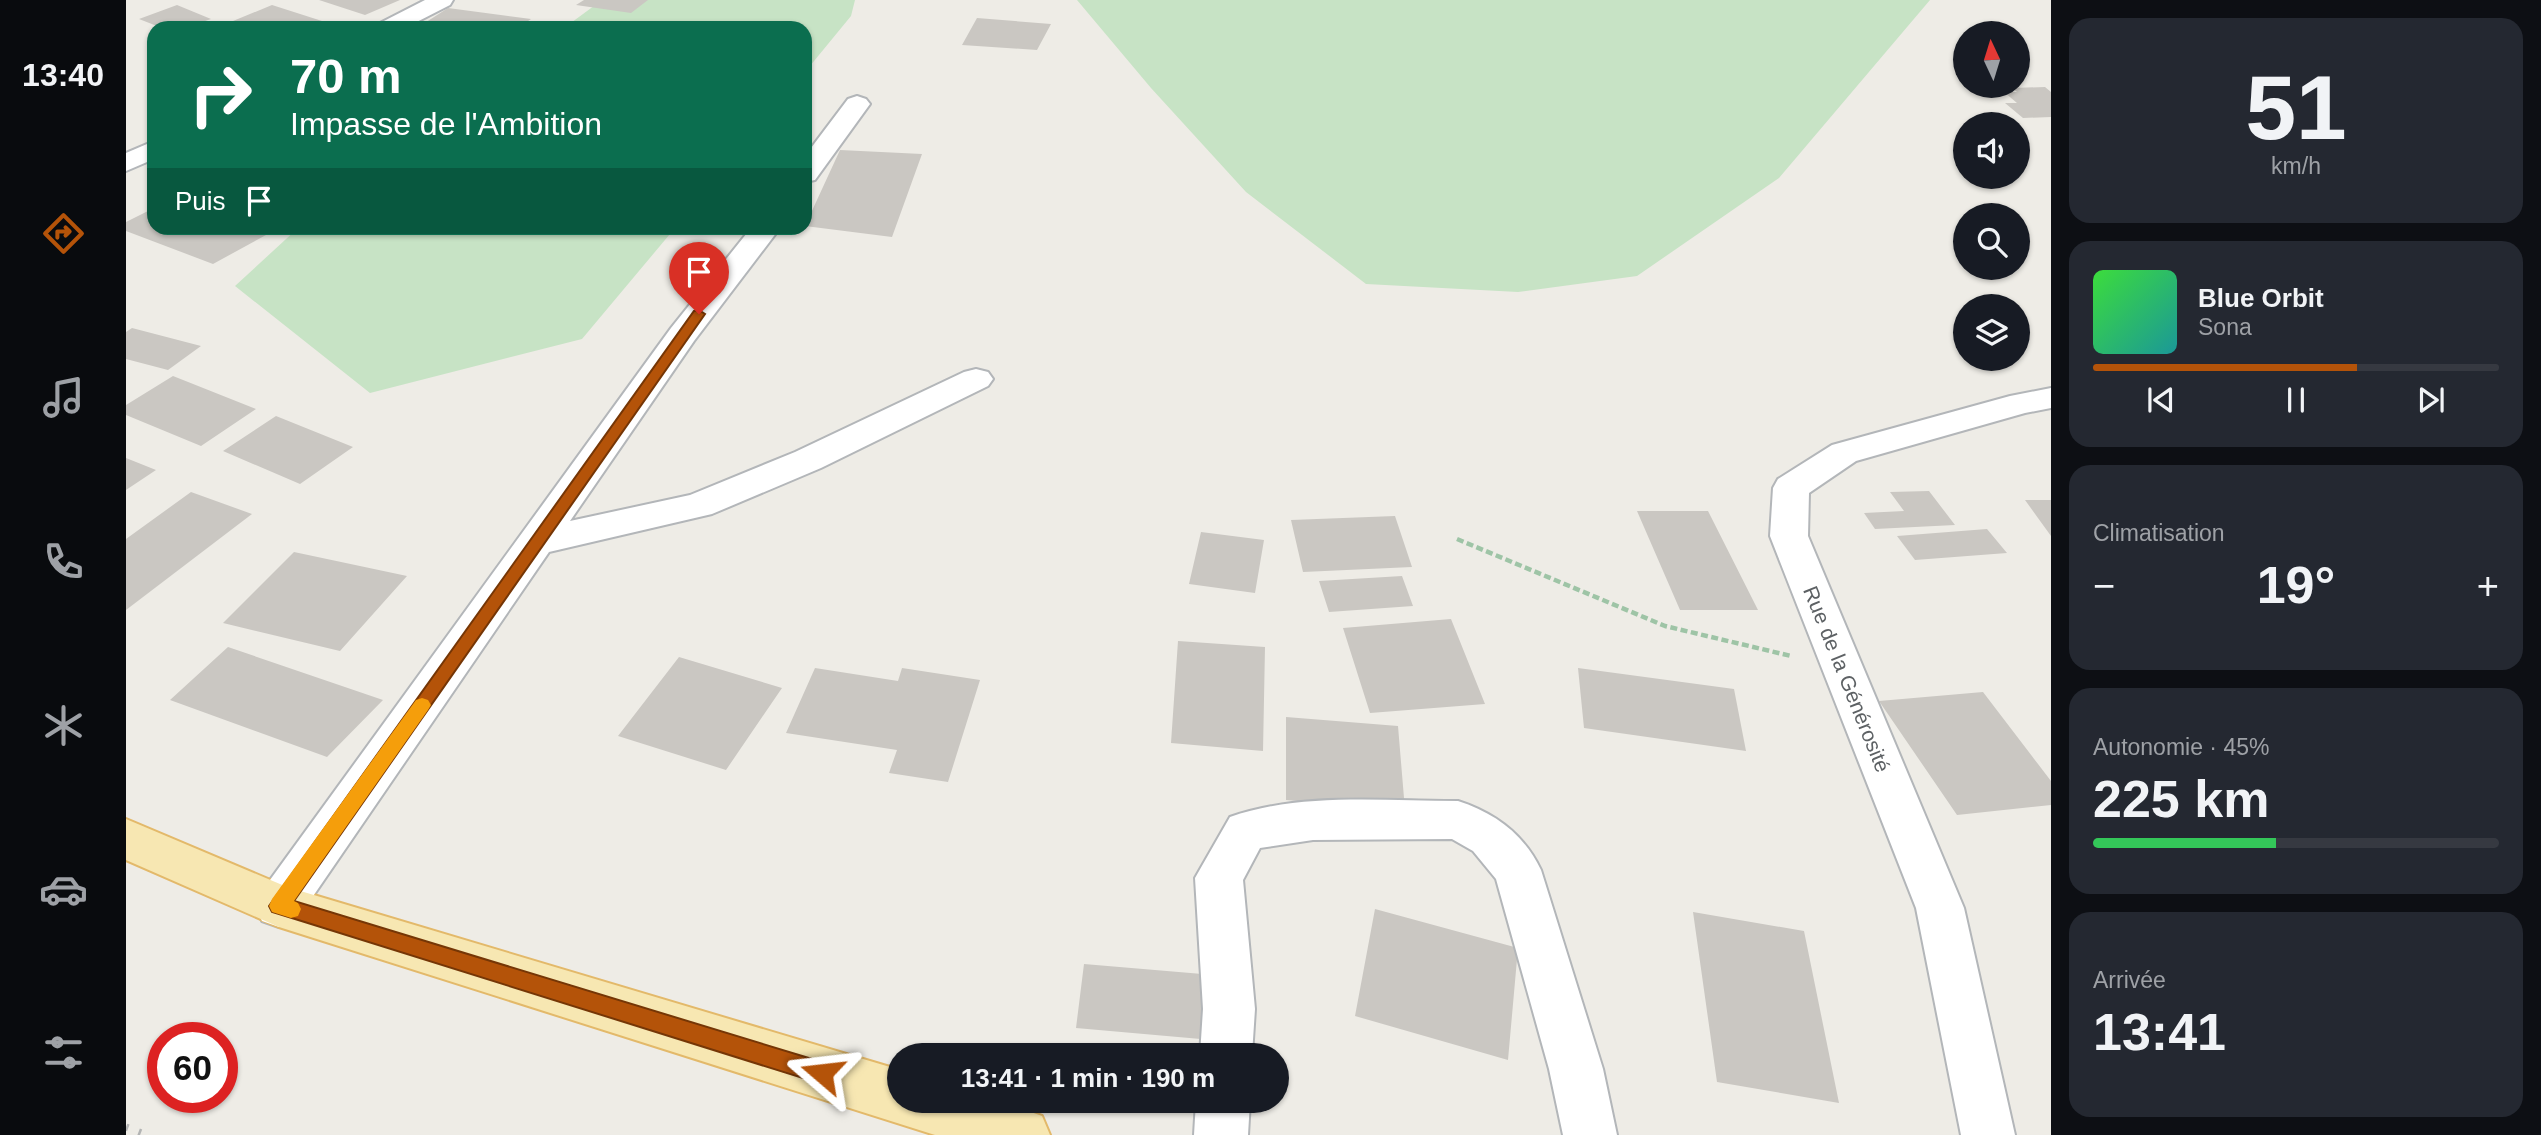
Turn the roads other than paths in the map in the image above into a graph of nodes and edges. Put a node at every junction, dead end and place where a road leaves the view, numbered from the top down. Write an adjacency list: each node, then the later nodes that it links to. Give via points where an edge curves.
1 (442, 0): 2 (street)
2 (402, 21)
3 (857, 104): 6 (street)
4 (147, 152): 5 (street)
5 (126, 163)
6 (812, 165)
7 (761, 235): 10 (street, via 682,335)
8 (976, 379): 10 (street, via 808,460 699,505)
9 (2051, 398): 20 (street, Rue de la Générosité, via 1844,453 1791,488 1789,536 1940,908)
10 (539, 541): 12 (street)
11 (126, 839): 12 (main road)
12 (279, 906): 14 (main road)
13 (1227, 1043): 19 (street, via 1229,1009 1219,878 1246,831 1313,821 1458,820 1489,837 1517,870 1576,1069)
14 (887, 1093)
15 (951, 1113): 17 (main road)
16 (1222, 1113): 18 (street)
17 (1023, 1135)
18 (1221, 1135)
19 (1590, 1135)
20 (1988, 1135)

